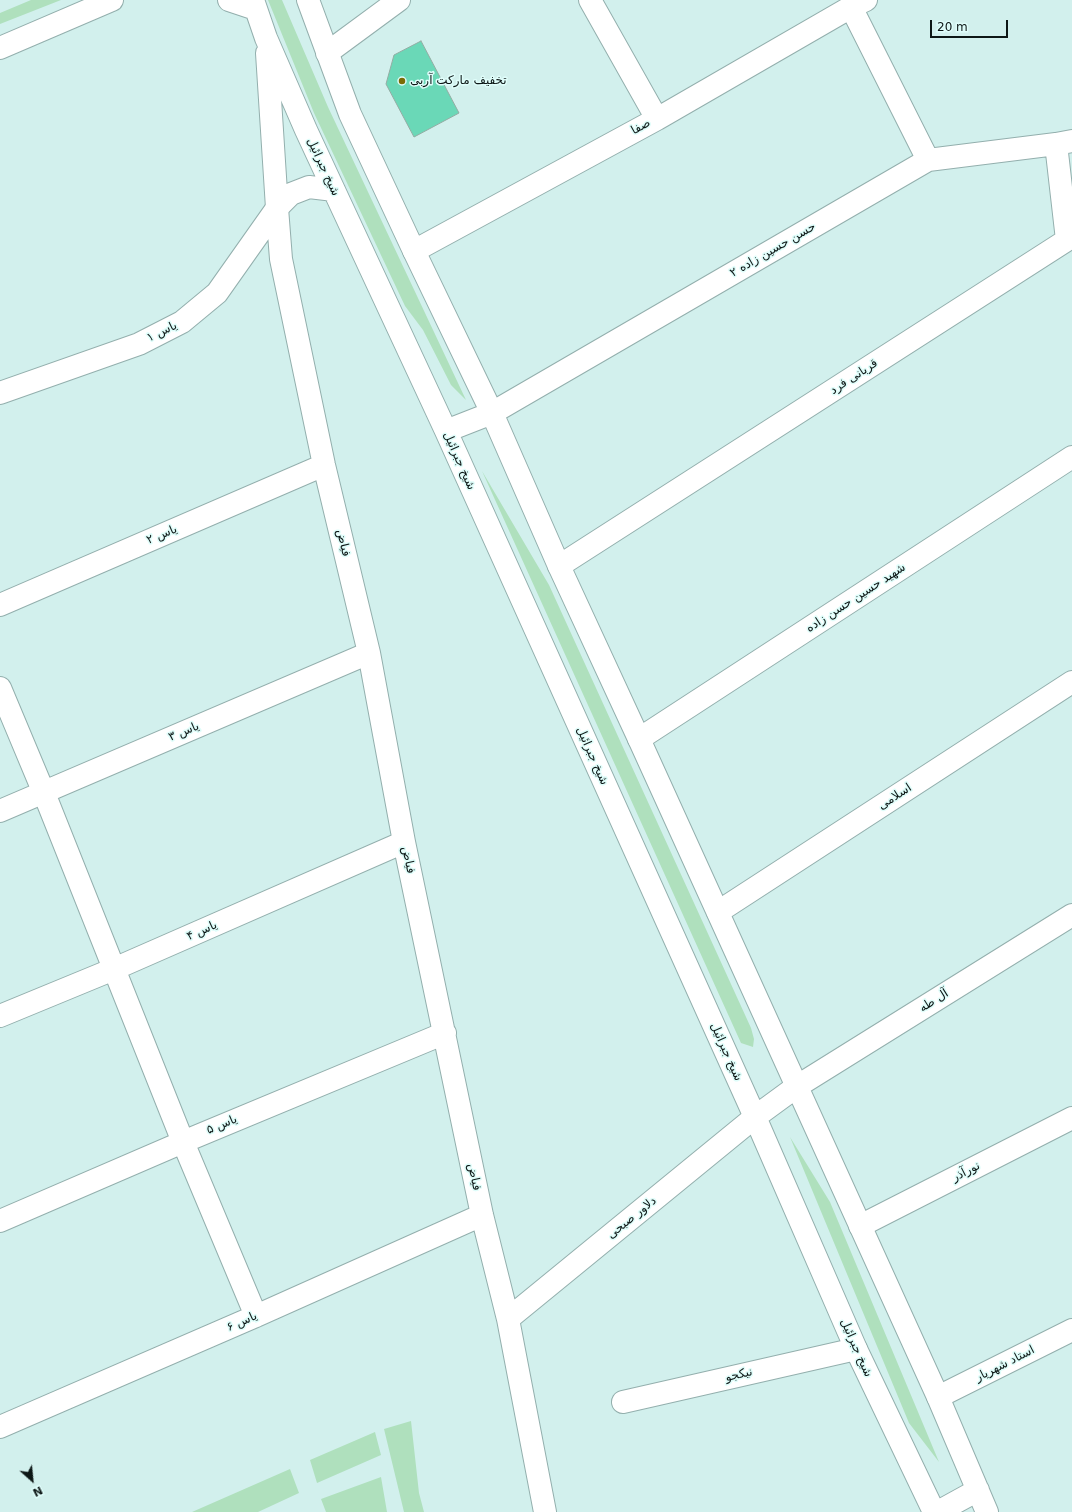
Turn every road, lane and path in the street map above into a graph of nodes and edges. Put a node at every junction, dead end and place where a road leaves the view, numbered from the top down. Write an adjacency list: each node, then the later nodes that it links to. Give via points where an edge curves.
1 (112, 0): 9 (street)
2 (229, 0): 6 (street)
3 (308, 0): 10 (street)
4 (399, 0): 10 (street)
5 (590, 0): 11 (street)
6 (254, 4): 8 (street, شیخ جبرائیل)
7 (859, 4): 11 (street, صفا); 13 (street)
8 (266, 38): 14 (street, شیخ جبرائیل); 15 (street, فیاض)
9 (0, 48)
10 (327, 54): 16 (street, via 350,114)
11 (657, 119): 16 (street, صفا)
12 (1064, 143): 13 (street, حسن حسین زاده ۲); 22 (street, قربانی فرد, via 1068,240)
13 (928, 160): 18 (street, حسن حسین زاده ۲)
14 (334, 190): 15 (street, یاس ۱, via 309,187 291,194); 19 (street, شیخ جبرائیل)
15 (277, 208): 17 (street, یاس ۱, via 217,293 182,322 139,344); 21 (street, فیاض, via 281,259)
16 (414, 251): 18 (street)
17 (0, 393)
18 (492, 413): 19 (street, حسن حسین زاده ۲); 22 (street)
19 (446, 432): 37 (street, شیخ جبرائیل)
20 (1072, 457): 27 (street, شهید حسین حسن زاده)
21 (324, 465): 23 (street, یاس ۲); 24 (street, فیاض)
22 (559, 566): 27 (street)
23 (0, 605)
24 (369, 653): 28 (street, یاس ۳); 30 (street, فیاض)
25 (1072, 682): 31 (street, اسلامی)
26 (0, 688): 28 (street)
27 (640, 739): 31 (street)
28 (44, 792): 29 (street, یاس ۳); 33 (street)
29 (0, 811)
30 (404, 842): 33 (street, یاس ۴); 35 (street, فیاض)
31 (718, 912): 36 (street)
32 (1072, 915): 36 (street, آل طه)
33 (114, 969): 34 (street, یاس ۴); 39 (street)
34 (0, 1016)
35 (445, 1033): 39 (street, یاس ۵); 40 (street, فیاض)
36 (796, 1087): 37 (street, آل طه); 42 (street)
37 (756, 1117): 44 (street, دلاور صبحی); 46 (street, شیخ جبرائیل)
38 (1072, 1118): 42 (street, نورآذر)
39 (183, 1142): 41 (street, یاس ۵); 43 (street)
40 (482, 1215): 43 (street, یاس ۶); 44 (street, فیاض)
41 (0, 1221)
42 (860, 1226): 47 (street)
43 (256, 1316): 49 (street, یاس ۶)
44 (508, 1318): 51 (street, فیاض)
45 (1072, 1330): 47 (street, استاد شهریار)
46 (856, 1349): 48 (street, نیکجو); 52 (street, شیخ جبرائیل)
47 (938, 1397): 50 (street)
48 (623, 1402)
49 (0, 1427)
50 (978, 1490): 53 (street); 54 (street)
51 (545, 1512)
52 (934, 1512)
53 (938, 1512)
54 (987, 1512)

